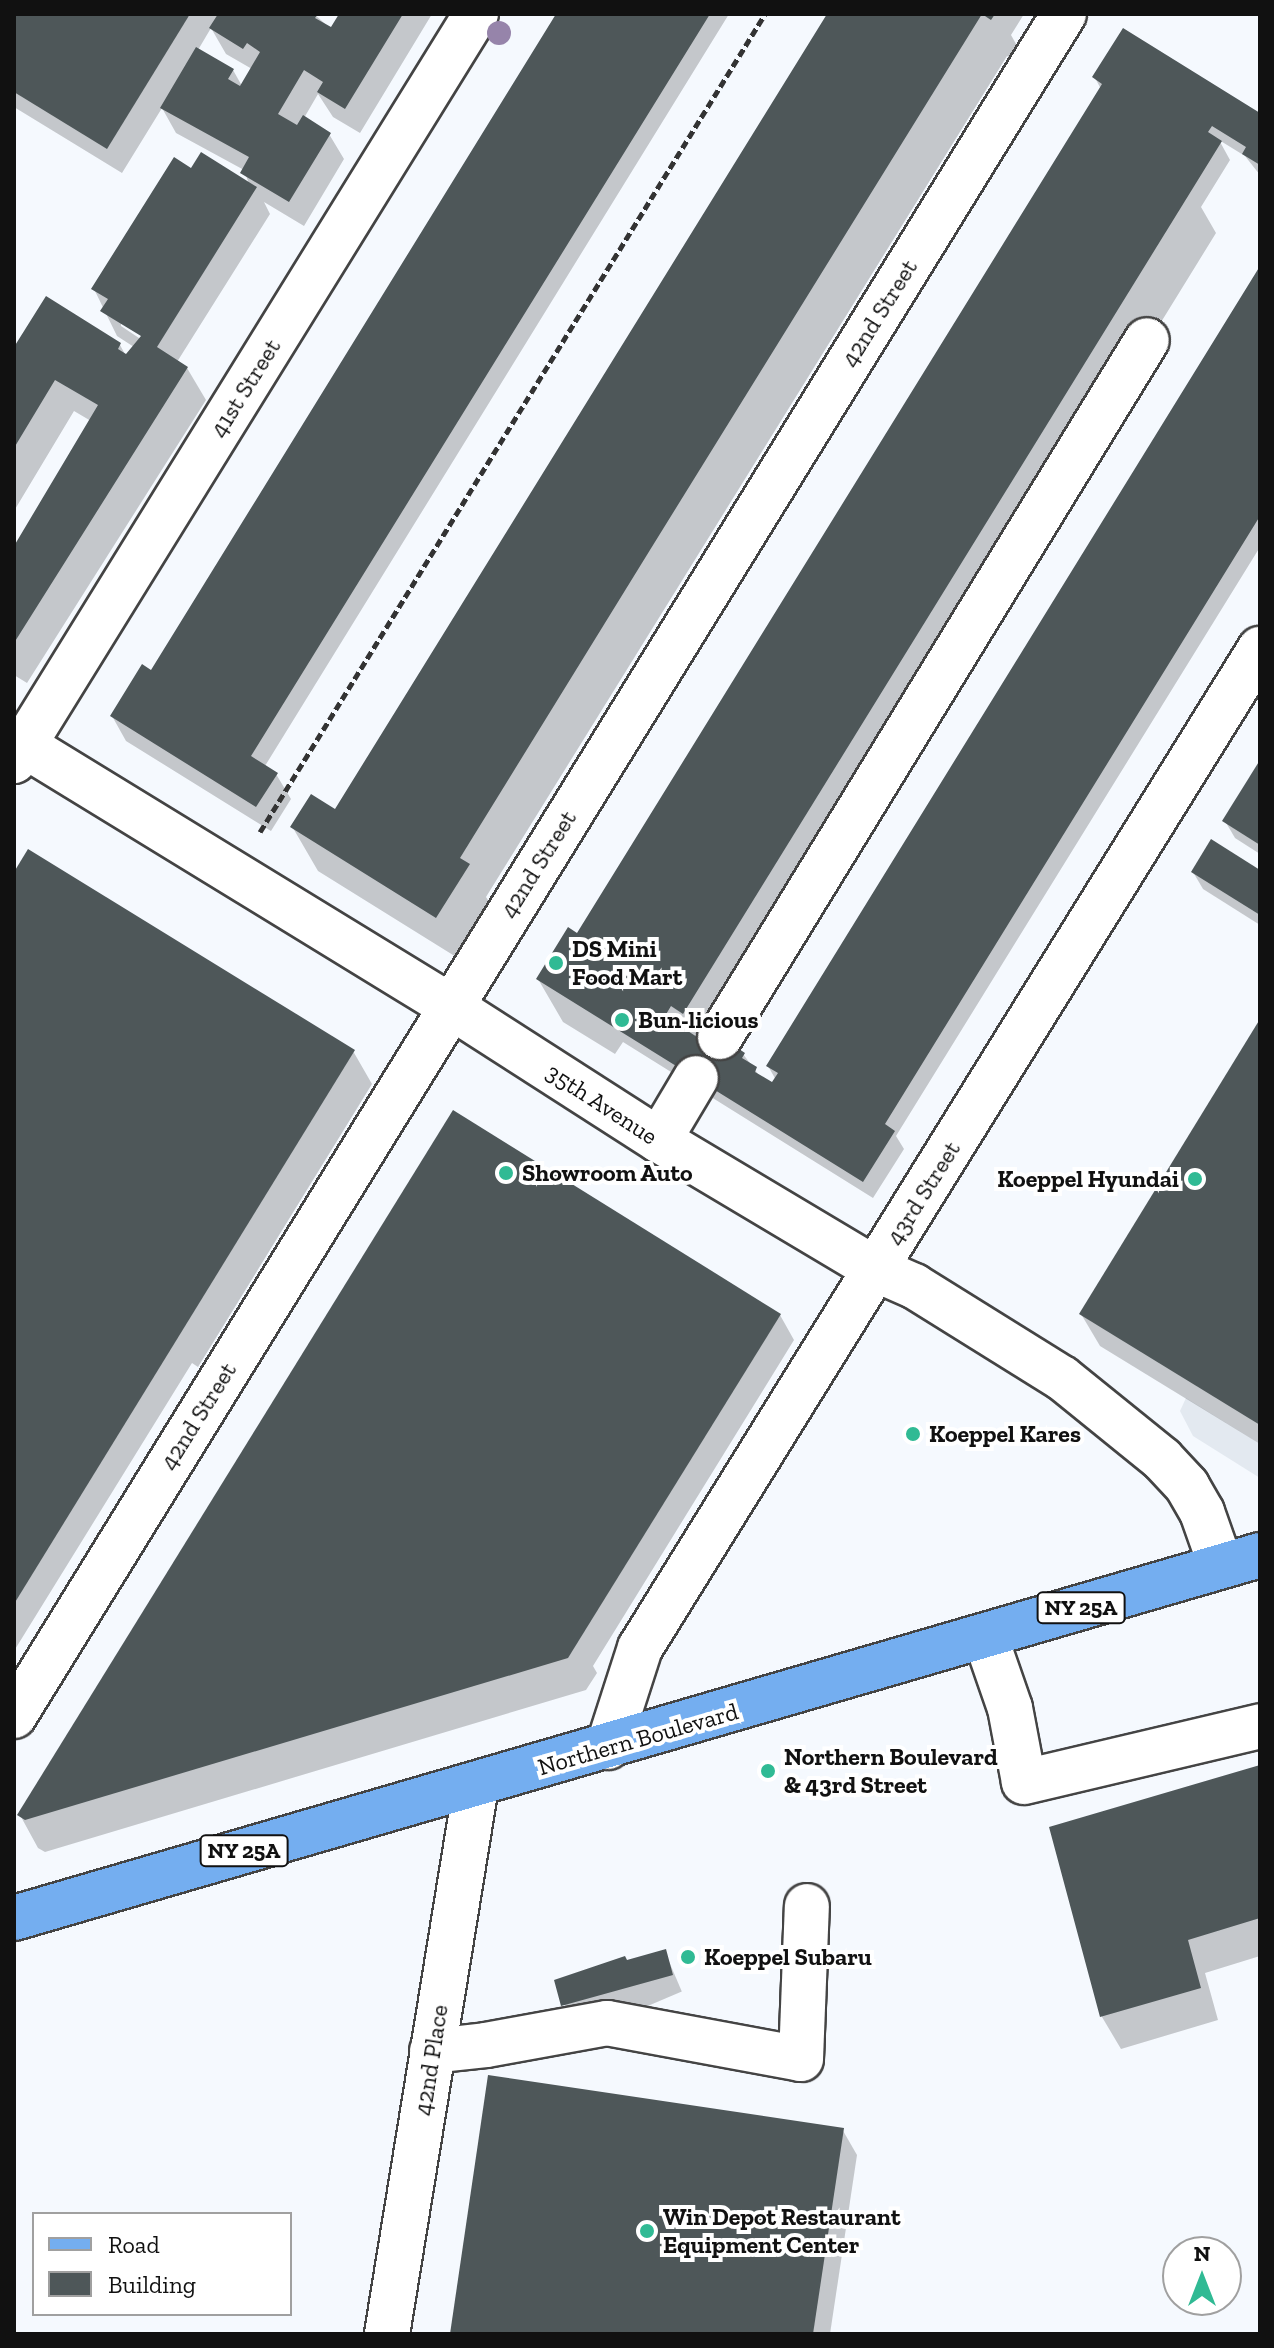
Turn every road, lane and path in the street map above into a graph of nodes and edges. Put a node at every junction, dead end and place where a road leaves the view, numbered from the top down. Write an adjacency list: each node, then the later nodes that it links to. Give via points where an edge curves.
1 (476, 14): 6 (street, 41st Street)
2 (765, 14): 7 (path)
3 (1064, 14): 8 (street, 42nd Street)
4 (1147, 340): 9 (street)
5 (1260, 649): 12 (street, 43rd Street)
6 (17, 748): 8 (street, 35th Avenue)
7 (260, 832)
8 (450, 1006): 11 (street, 35th Avenue); 15 (street, 42nd Street)
9 (720, 1037)
10 (696, 1078): 11 (street)
11 (659, 1140): 12 (street, 35th Avenue)
12 (875, 1269): 13 (street, 35th Avenue, via 914,1286 1073,1386 1162,1459); 17 (street, 43rd Street, via 640,1648)
13 (1241, 1560): 14 (main road, Northern Boulevard / NY 25A)
14 (985, 1636): 16 (street, via 1010,1708 1024,1782); 17 (main road, Northern Boulevard / NY 25A)
15 (14, 1716)
16 (1260, 1726)
17 (608, 1747): 18 (main road, Northern Boulevard / NY 25A)
18 (476, 1786): 20 (main road, Northern Boulevard / NY 25A); 21 (street, 42nd Place)
19 (807, 1906): 21 (street, via 801,2059 607,2023)
20 (14, 1918)
21 (432, 2051): 22 (street, 42nd Place)
22 (387, 2334)

